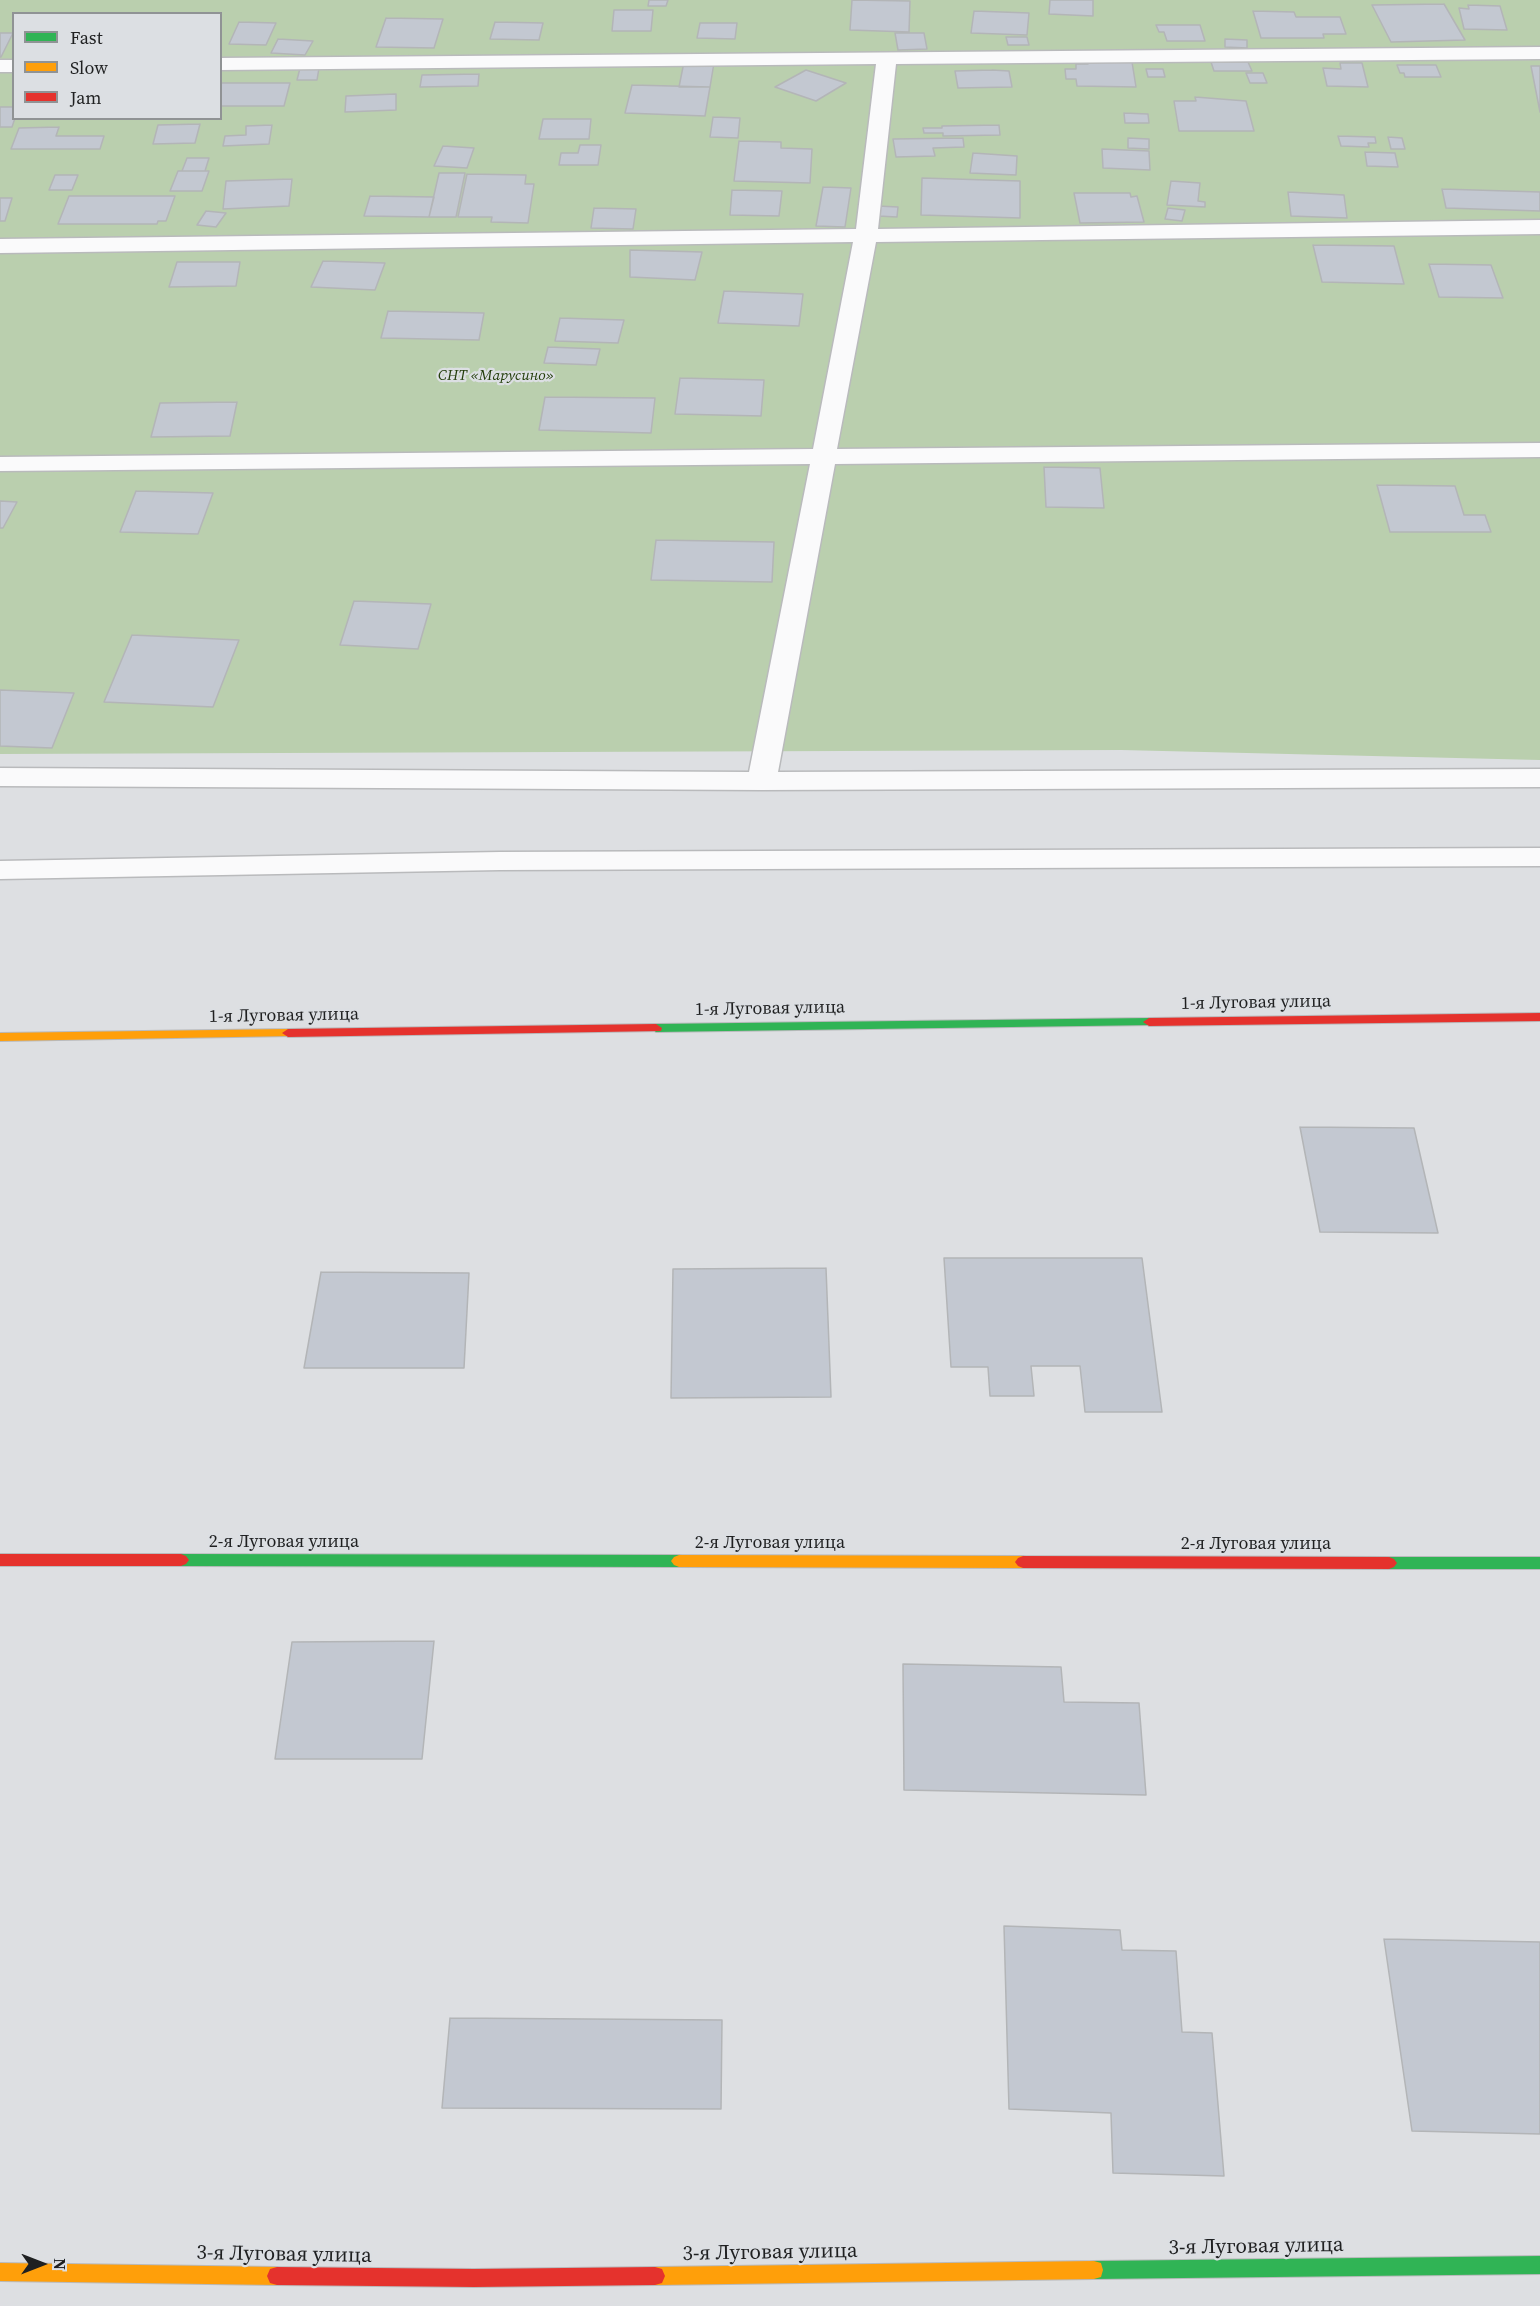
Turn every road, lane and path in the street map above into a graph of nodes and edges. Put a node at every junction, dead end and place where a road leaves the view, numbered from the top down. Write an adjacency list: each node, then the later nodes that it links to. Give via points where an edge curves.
1 (1540, 53): 2 (street)
2 (887, 58): 3 (street); 5 (street)
3 (222, 64)
4 (1540, 227): 5 (street)
5 (866, 234): 6 (street); 8 (street)
6 (0, 246)
7 (1540, 450): 8 (street)
8 (822, 457): 9 (street); 12 (street)
9 (0, 464)
10 (0, 777): 12 (street)
11 (1540, 778): 12 (street)
12 (762, 781)
13 (1540, 857): 14 (street, via 500,861)
14 (0, 870)
15 (1540, 1017): 16 (street, 1-я Луговая улица)
16 (0, 1037)
17 (0, 1560): 18 (street, 2-я Луговая улица)
18 (1540, 1563)
19 (1540, 2265): 20 (street, 3-я Луговая улица, via 474,2278)
20 (0, 2272)

